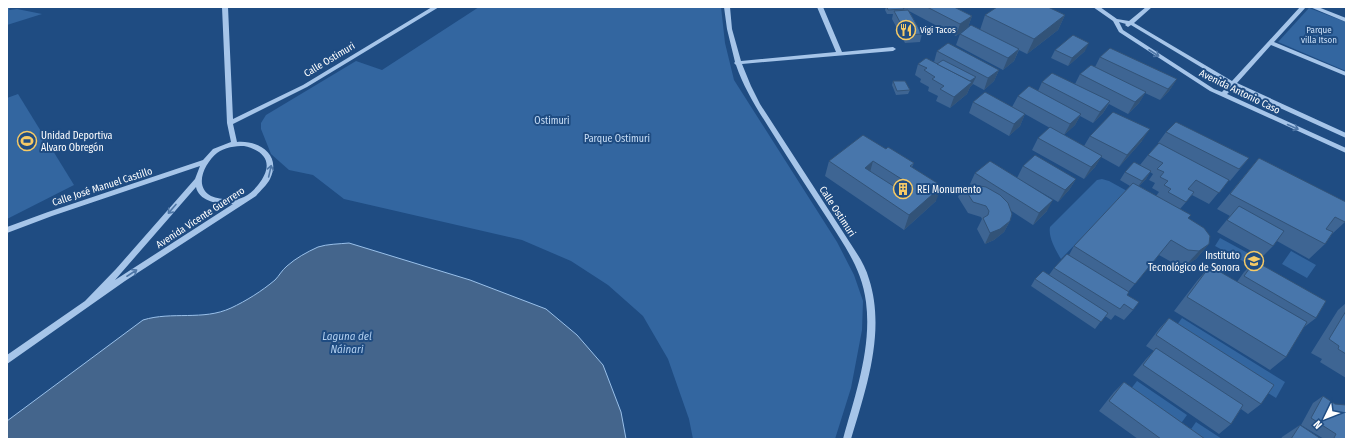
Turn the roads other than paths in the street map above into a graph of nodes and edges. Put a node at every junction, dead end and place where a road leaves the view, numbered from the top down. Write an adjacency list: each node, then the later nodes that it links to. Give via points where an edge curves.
1 (225, 7): 20 (street)
2 (436, 7): 20 (street, Calle Ostimuri, via 305,86)
3 (727, 7): 16 (street, Calle Ostimuri, via 729,30)
4 (820, 7): 15 (street)
5 (1096, 7): 9 (street, Avenida Antonio Caso)
6 (1149, 7): 11 (street)
7 (1302, 7): 13 (street)
8 (1313, 7): 10 (street)
9 (1115, 20): 11 (street, Avenida Antonio Caso); 12 (street, Avenida Antonio Caso)
10 (1346, 20)
11 (1131, 23): 12 (street); 18 (street, Avenida Antonio Caso)
12 (1121, 31): 19 (street, Avenida Antonio Caso, one-way to 19)
13 (1271, 43): 17 (street); 18 (street)
14 (893, 49): 15 (street)
15 (840, 54): 16 (street)
16 (737, 63): 30 (street, Calle Ostimuri, via 759,109 845,240 867,282 871,332 858,402)
17 (1346, 74)
18 (1233, 84): 19 (street); 21 (street, Avenida Antonio Caso)
19 (1223, 95): 23 (street, Avenida Antonio Caso, one-way to 23)
20 (230, 123): 22 (street)
21 (1346, 136)
22 (234, 143): 24 (street, Avenida Vicente Guerrero, via 220,149); 26 (street, Avenida Vicente Guerrero, one-way to 22, via 266,180 270,173 271,160 258,146)
23 (1346, 151)
24 (205, 162): 25 (street, Avenida Vicente Guerrero); 27 (street, Calle José Manuel Castillo)
25 (198, 180): 26 (street, via 200,191 211,199 226,202); 28 (street, Avenida Vicente Guerrero, one-way to 28, via 119,271)
26 (246, 200): 28 (street, Avenida Vicente Guerrero, one-way to 26)
27 (7, 230)
28 (88, 302): 29 (street, Avenida Vicente Guerrero)
29 (7, 360)
30 (847, 439)

